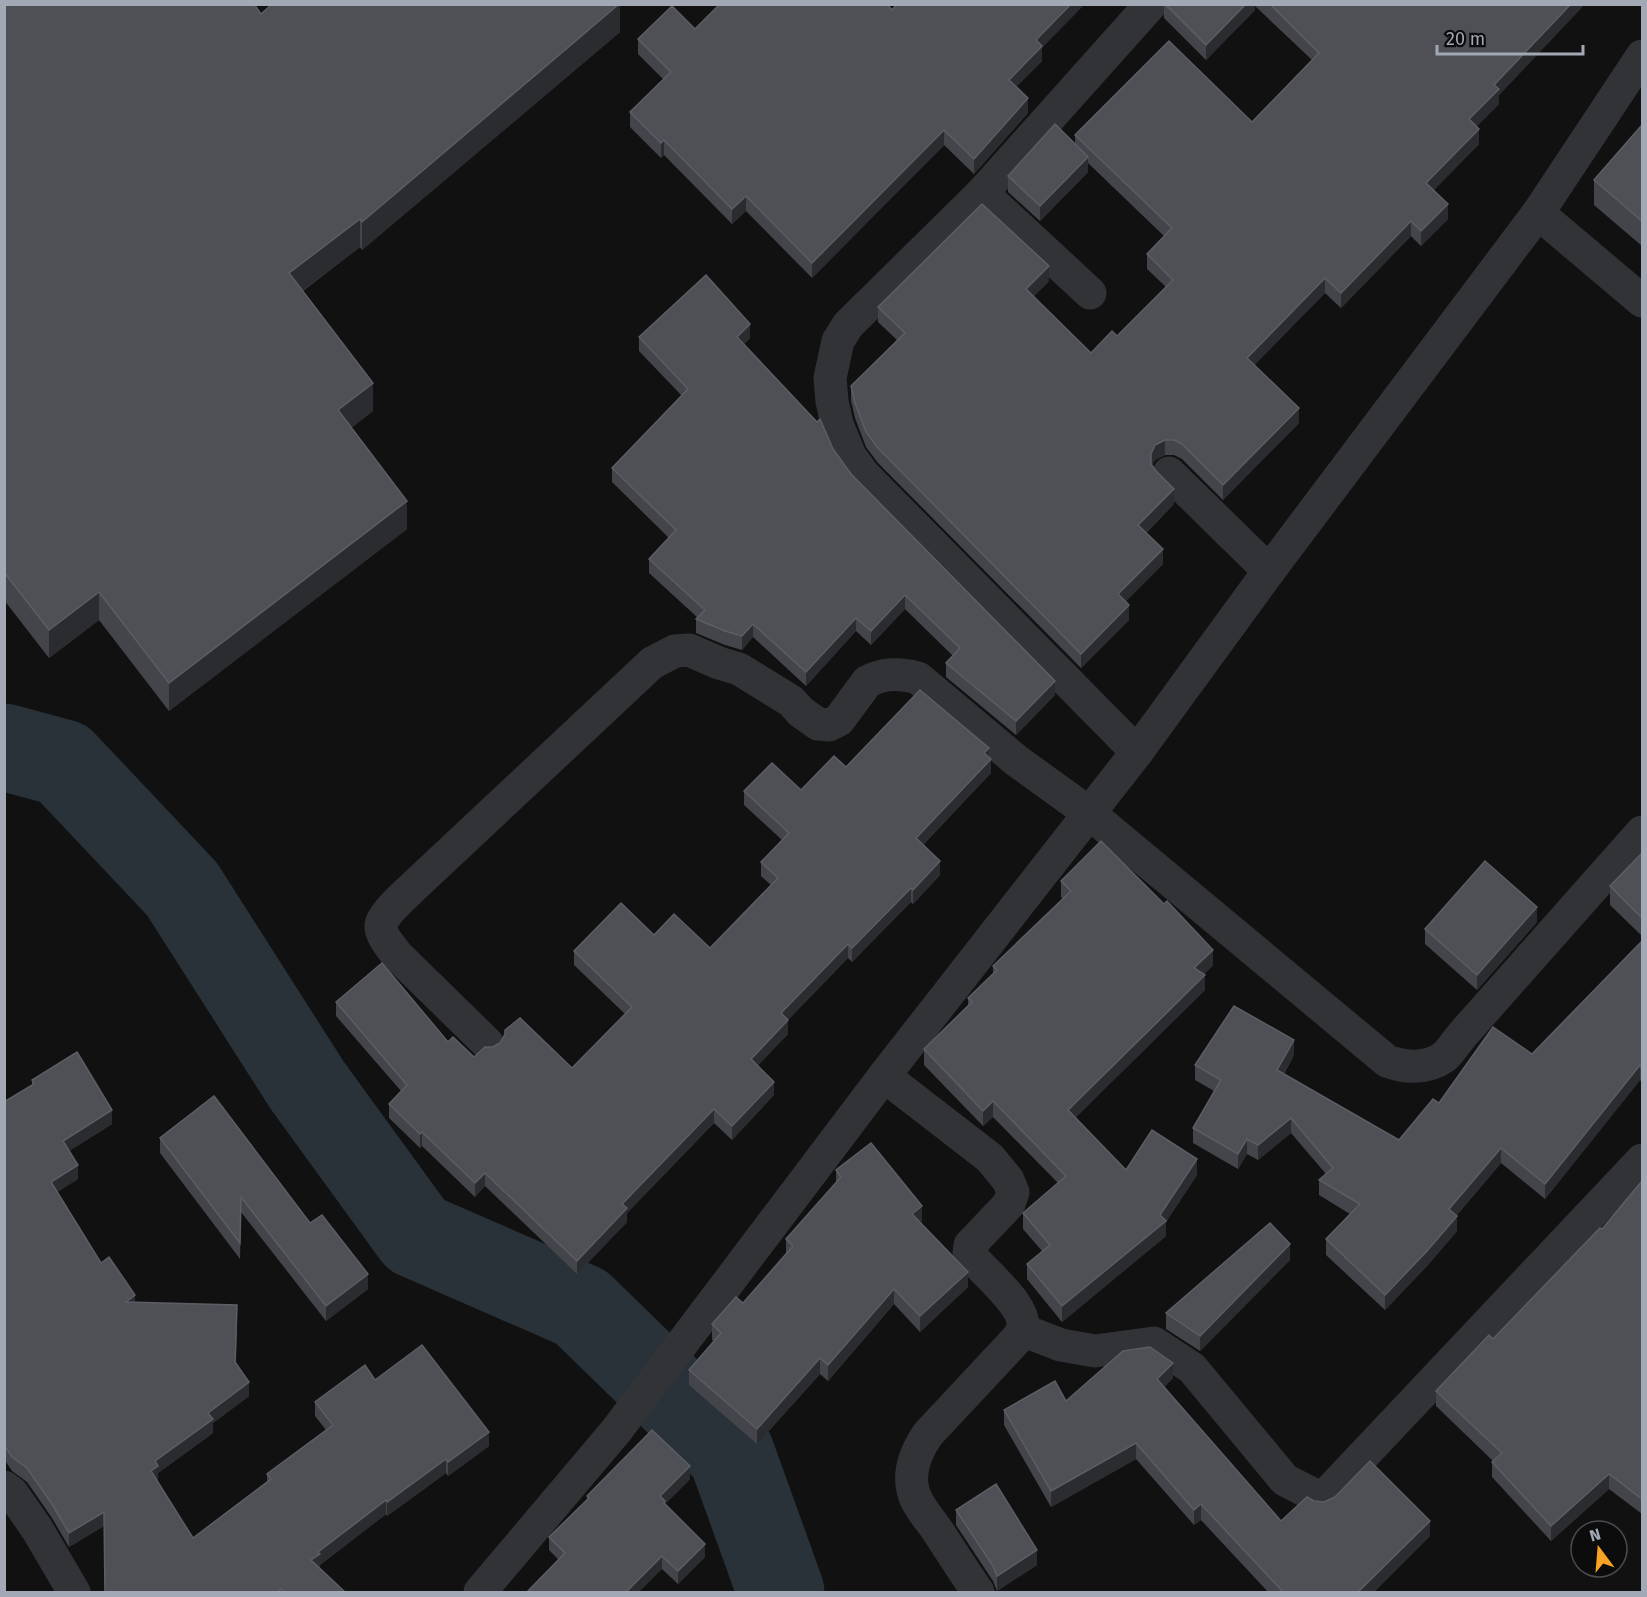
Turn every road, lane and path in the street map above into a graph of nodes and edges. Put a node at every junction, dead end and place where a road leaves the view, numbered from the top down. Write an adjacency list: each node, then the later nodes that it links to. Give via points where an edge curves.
1 (1151, 4): 3 (street)
2 (1642, 56): 4 (street)
3 (982, 193): 5 (street); 9 (street, via 848,325 838,341 830,378 837,424 850,456 864,475)
4 (1538, 213): 6 (street); 8 (street)
5 (1090, 292)
6 (1642, 301)
7 (1169, 473): 8 (street)
8 (1269, 571): 9 (street)
9 (1137, 752): 10 (street)
10 (1089, 813): 11 (street, via 1387,1061 1412,1066 1444,1056); 12 (street, via 1017,761 918,678 882,676 867,682 839,720 824,725 739,669 689,650 675,651 652,663 384,918 383,932 397,955); 13 (street)
11 (1642, 832)
12 (487, 1043)
13 (884, 1076): 15 (street, via 990,1158 1008,1180 1013,1192 1010,1204 970,1245 969,1253 1013,1302 1022,1317); 18 (street, via 616,1431)
14 (1642, 1160): 15 (street, via 1322,1499 1285,1480 1191,1368 1154,1343 1095,1351 1061,1345)
15 (1022, 1330): 19 (street, via 928,1434 914,1461 913,1491)
16 (4, 1487): 17 (street, via 37,1529)
17 (74, 1593)
18 (480, 1593)
19 (978, 1593)

